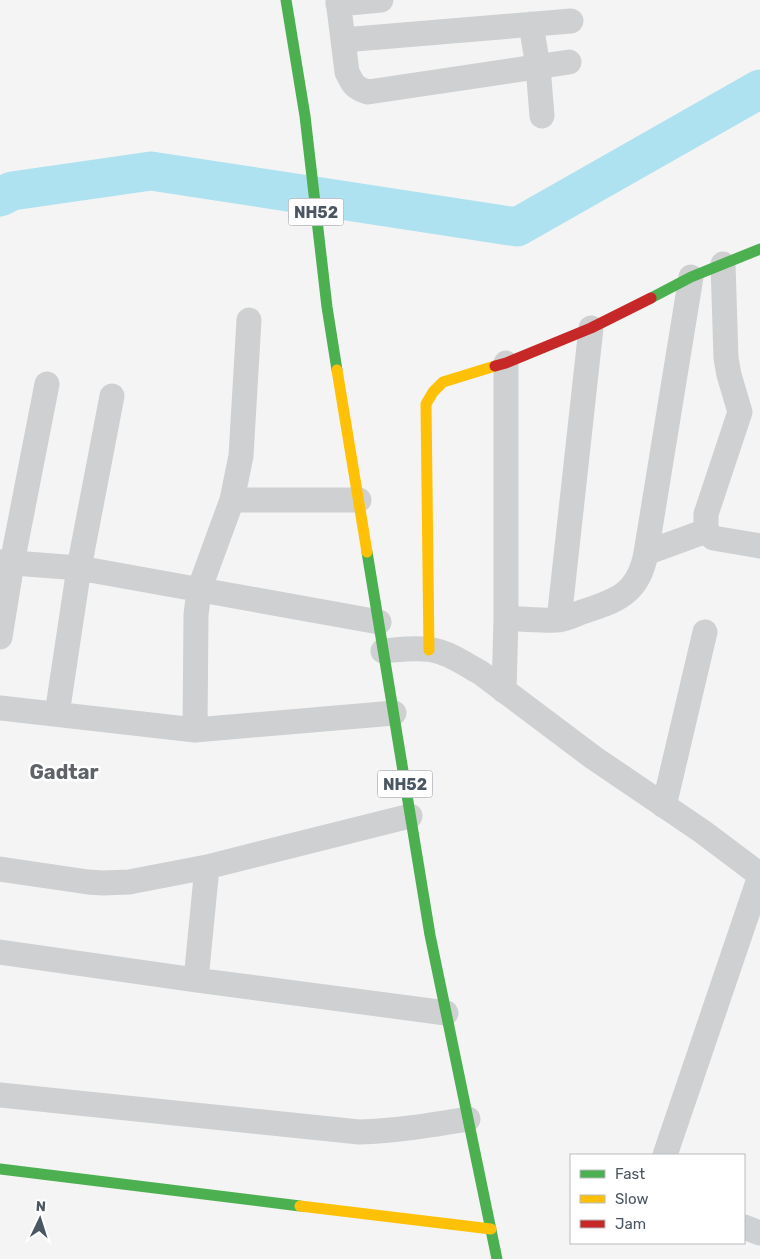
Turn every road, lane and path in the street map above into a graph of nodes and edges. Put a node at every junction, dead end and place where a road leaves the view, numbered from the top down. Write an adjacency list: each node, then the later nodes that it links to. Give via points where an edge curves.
1 (286, 0): 20 (main road, NH52, via 306,116 327,307)
2 (381, 0): 3 (street)
3 (338, 2): 6 (street)
4 (571, 21): 5 (street)
5 (531, 24): 6 (street); 8 (street)
6 (343, 40): 8 (street, via 347,72 352,83 368,92)
7 (569, 62): 8 (street)
8 (538, 67): 9 (street)
9 (542, 116)
10 (760, 249): 11 (main road)
11 (723, 264): 12 (main road); 18 (street, via 729,376)
12 (691, 277): 14 (main road); 23 (street)
13 (249, 320): 19 (street, via 242,456)
14 (591, 328): 15 (main road); 28 (street)
15 (506, 363): 27 (street); 32 (main road, via 443,382 430,394 426,404)
16 (47, 384): 24 (street)
17 (112, 396): 25 (street)
18 (750, 413): 21 (street, via 706,514)
19 (232, 500): 20 (street); 26 (street)
20 (359, 500): 29 (main road, NH52)
21 (706, 530): 22 (street, via 713,538); 23 (street)
22 (760, 546)
23 (646, 553): 28 (street, via 642,572 631,588 611,603)
24 (6, 562): 25 (street); 31 (street)
25 (79, 568): 26 (street); 37 (street)
26 (200, 590): 29 (street); 38 (street, via 196,615)
27 (506, 618): 28 (street); 34 (street)
28 (559, 620)
29 (379, 622): 33 (main road, NH52)
30 (705, 632): 39 (street)
31 (0, 636)
32 (429, 650): 33 (street); 34 (street, via 460,662)
33 (383, 651): 36 (main road, NH52)
34 (504, 691): 39 (street)
35 (0, 708): 37 (street)
36 (394, 713): 38 (street); 40 (main road, NH52)
37 (57, 714): 38 (street)
38 (195, 730)
39 (664, 806): 43 (street)
40 (410, 816): 41 (street); 46 (main road, NH52)
41 (207, 867): 42 (street, via 128,882 102,883); 45 (street)
42 (0, 869)
43 (760, 875): 49 (street)
44 (0, 952): 45 (street)
45 (196, 980): 46 (street)
46 (446, 1013): 48 (main road, NH52)
47 (0, 1095): 48 (street, via 359,1132)
48 (468, 1119): 52 (main road, NH52)
49 (665, 1154)
50 (0, 1169): 52 (main road)
51 (745, 1227): 53 (street)
52 (490, 1229): 54 (main road, NH52)
53 (760, 1233)
54 (497, 1259)

